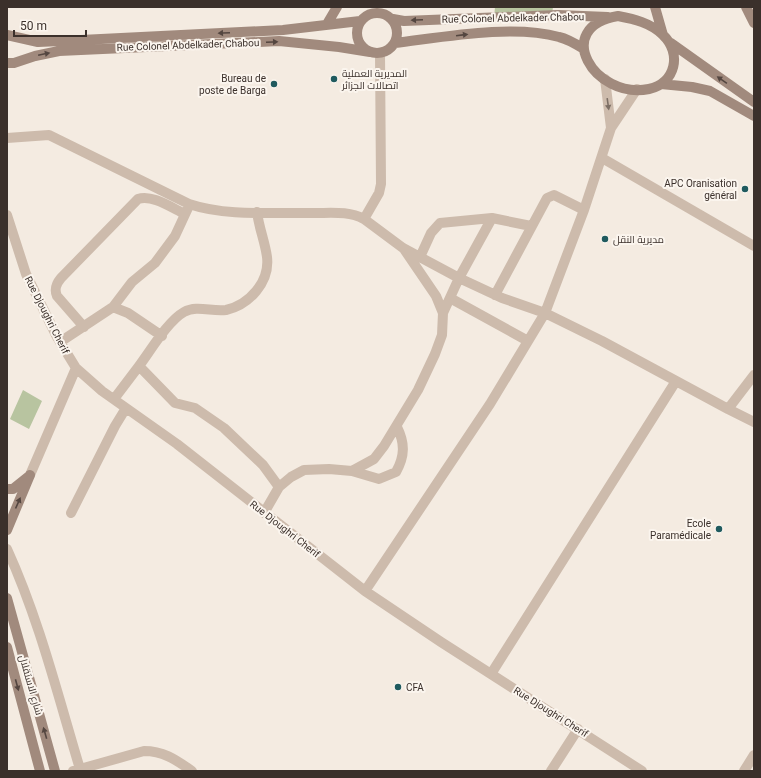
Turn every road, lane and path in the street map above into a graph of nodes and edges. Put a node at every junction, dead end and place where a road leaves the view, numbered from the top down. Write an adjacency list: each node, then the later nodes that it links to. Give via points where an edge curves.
1 (337, 7): 10 (main road)
2 (626, 7): 6 (main road)
3 (655, 7): 12 (main road)
4 (746, 7): 9 (main road)
5 (375, 10): 7 (main road); 8 (main road)
6 (614, 16): 7 (main road, Rue Colonel Abdelkader Chabou, one-way to 7, via 558,15 404,21); 12 (main road, via 636,20); 14 (main road, via 601,21 590,30)
7 (393, 19): 13 (main road, via 398,30)
8 (360, 21): 10 (main road, Rue Colonel Abdelkader Chabou); 15 (main road, via 358,39 362,47)
9 (754, 23)
10 (327, 24): 11 (main road, Rue Colonel Abdelkader Chabou, one-way to 11, via 283,30 38,42)
11 (7, 36)
12 (666, 38): 18 (main road, via 674,52 675,63 667,79); 20 (main road, one-way to 12)
13 (395, 43): 14 (main road, Rue Colonel Abdelkader Chabou, one-way to 14, via 477,33 520,33 561,37); 15 (main road, via 389,50)
14 (584, 49): 17 (main road, via 586,60)
15 (375, 53): 16 (main road, Rue Colonel Abdelkader Chabou, one-way to 15, via 59,51 279,41); 30 (street, via 381,184 379,193)
16 (7, 63)
17 (605, 80): 19 (main road, via 623,88); 22 (street, one-way to 22)
18 (661, 84): 19 (main road); 21 (main road, via 692,86 710,91)
19 (637, 89): 22 (street)
20 (754, 102)
21 (754, 116)
22 (611, 128): 24 (street)
23 (7, 138): 25 (street, via 49,135)
24 (602, 158): 26 (street); 32 (street)
25 (187, 209): 27 (street); 38 (street, via 175,236 155,263 132,282); 41 (street, via 150,198 138,199 65,273 57,283 57,296)
26 (584, 210): 31 (street, via 554,195 550,196); 40 (street)
27 (257, 212): 30 (street, via 348,214); 42 (street, via 268,258 265,273 255,295 246,302 226,310 194,308 175,320)
28 (7, 215): 44 (street, Rue Djoughri Cherif, via 26,274)
29 (492, 218): 31 (street); 34 (street, via 440,222 431,233); 35 (street)
30 (364, 219): 33 (street)
31 (531, 226): 36 (street)
32 (754, 246)
33 (403, 248): 34 (street); 39 (street, via 436,296)
34 (420, 257): 35 (street)
35 (459, 278): 36 (street); 37 (street)
36 (495, 295): 40 (street)
37 (450, 298): 39 (street); 43 (street)
38 (113, 307): 41 (street); 42 (street, via 128,313)
39 (443, 313): 53 (street, via 442,335 435,354 418,390)
40 (545, 313): 43 (street); 48 (street, via 602,340)
41 (84, 327): 44 (street)
42 (162, 336): 45 (street)
43 (528, 341): 62 (street, via 490,404)
44 (60, 342): 46 (street, Rue Djoughri Cherif)
45 (139, 366): 49 (street); 56 (street, via 175,403 195,408 224,428 263,465)
46 (76, 368): 49 (street, Rue Djoughri Cherif); 55 (street)
47 (754, 375): 51 (street)
48 (676, 381): 51 (street); 65 (street)
49 (114, 399): 50 (street, Rue Djoughri Cherif)
50 (126, 408): 58 (street, Rue Djoughri Cherif); 59 (street)
51 (728, 409): 52 (street)
52 (754, 422)
53 (396, 426): 54 (street, via 374,459); 54 (street, via 401,435 403,456 396,472 379,479)
54 (352, 471): 56 (street, via 304,470)
55 (30, 476): 57 (main road, via 13,489); 60 (main road, one-way to 55)
56 (279, 487): 58 (street)
57 (7, 490)
58 (264, 512): 62 (street, Rue Djoughri Cherif)
59 (72, 513)
60 (7, 530)
61 (7, 549): 68 (street, via 20,577 44,649)
62 (365, 591): 65 (street, Rue Djoughri Cherif)
63 (7, 598): 71 (main road, شارع الاستقلال, one-way to 63)
64 (7, 647): 70 (main road, شارع الاستقلال, one-way to 70)
65 (491, 674): 66 (street, Rue Djoughri Cherif)
66 (578, 729): 69 (street, Rue Djoughri Cherif); 73 (street)
67 (754, 755): 74 (street)
68 (77, 770): 72 (street, via 144,751 156,751 173,758)
69 (639, 770)
70 (40, 771)
71 (55, 771)
72 (192, 771)
73 (551, 771)
74 (744, 771)

